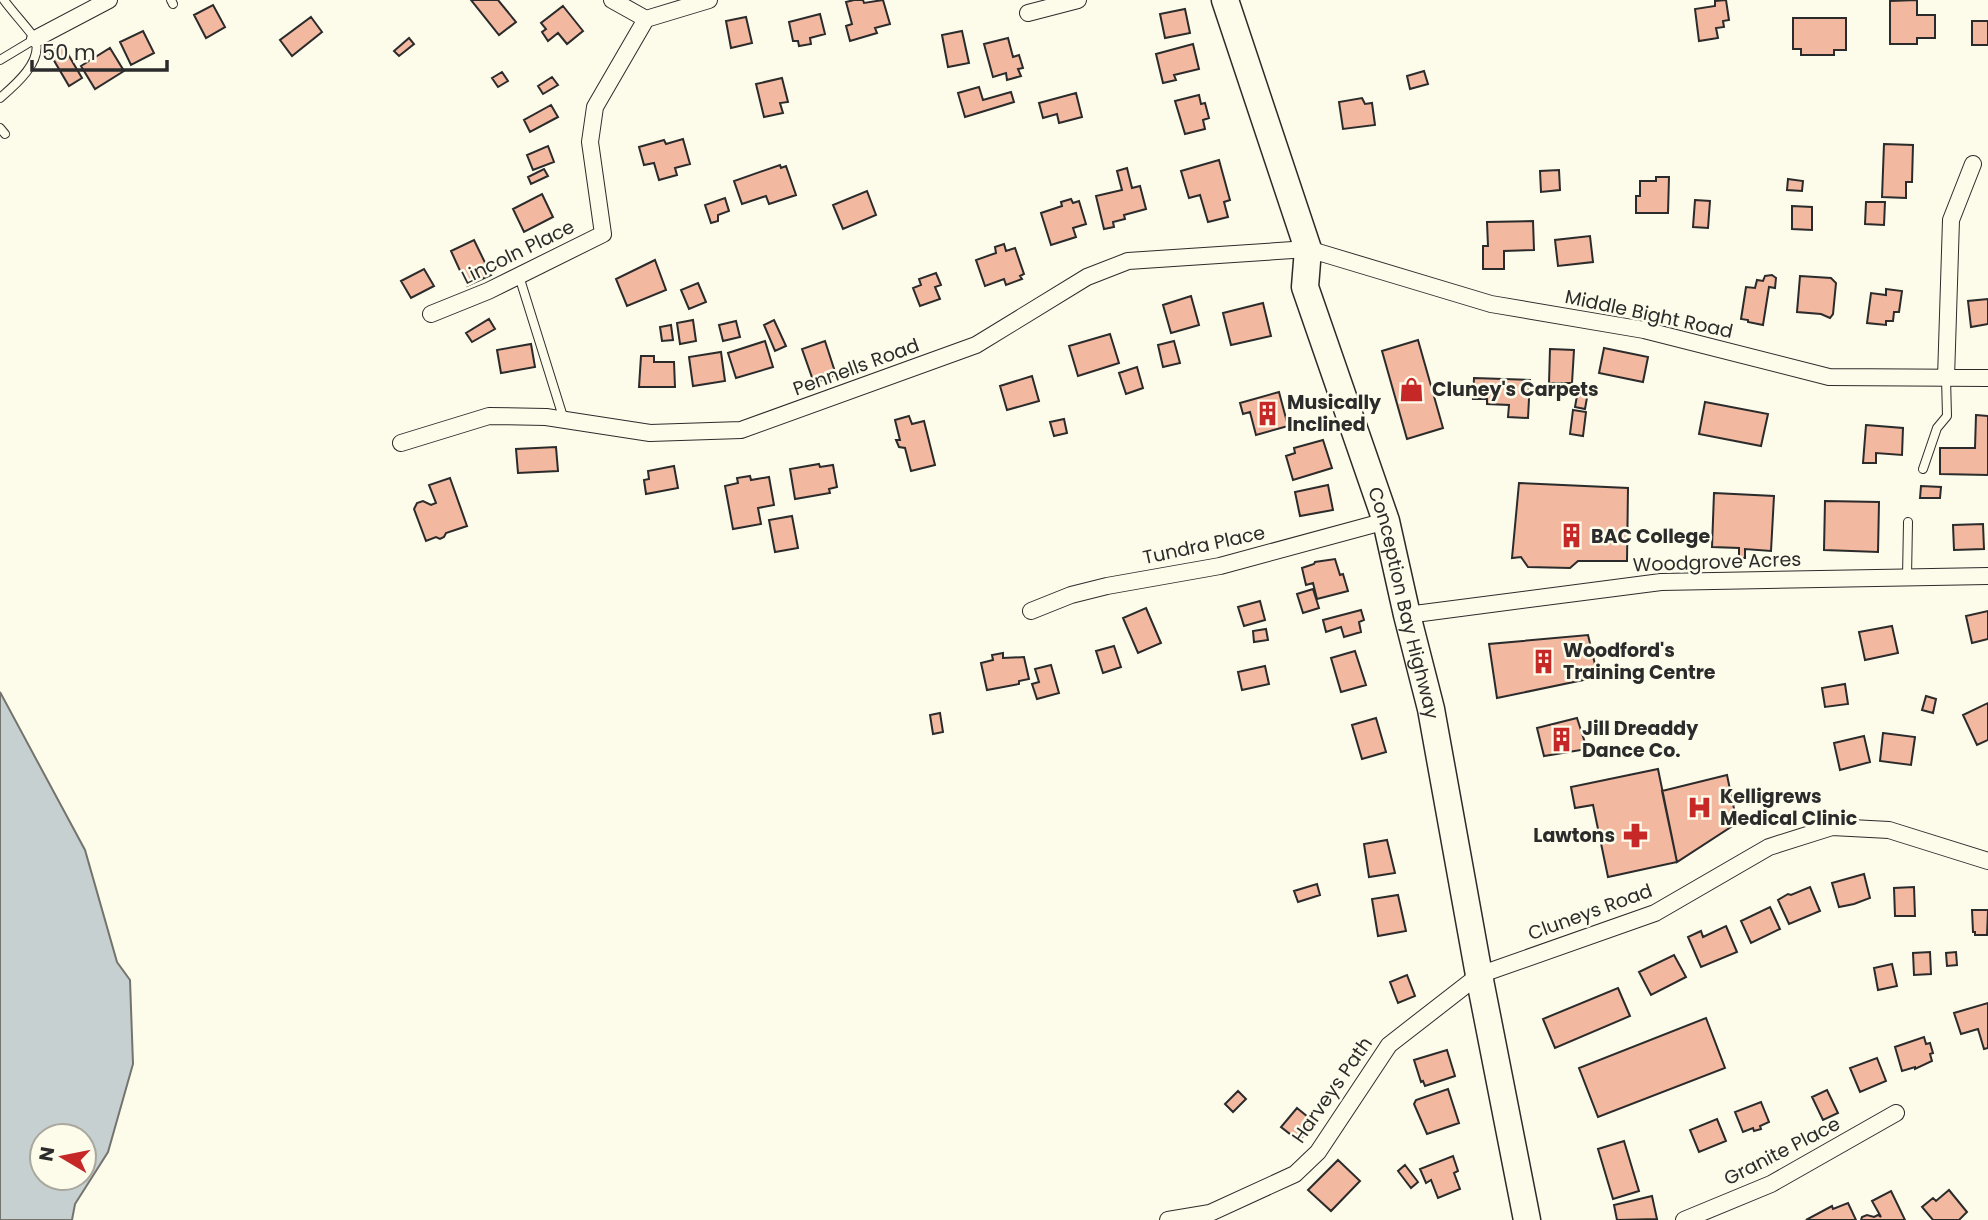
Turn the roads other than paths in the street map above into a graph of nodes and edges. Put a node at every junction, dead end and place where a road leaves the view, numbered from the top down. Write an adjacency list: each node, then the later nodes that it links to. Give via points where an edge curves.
1 (4, 0): 9 (lane)
2 (109, 0): 9 (street)
3 (612, 0): 8 (street)
4 (709, 0): 8 (street)
5 (1078, 0): 7 (street)
6 (1226, 0): 13 (main road, Conception Bay Highway)
7 (1028, 13)
8 (646, 19): 14 (street, Lincoln Place, via 595,107 590,142 603,234)
9 (35, 39): 10 (lane); 11 (lane, via 36,54 24,77)
10 (0, 60)
11 (0, 98)
12 (1973, 164): 16 (street, via 1951,220)
13 (1308, 249): 16 (street, Middle Bight Road, via 1491,304 1644,330 1829,377); 18 (street, Pennells Road, via 1128,261 1087,277 976,345 741,430 650,433); 21 (main road, Conception Bay Highway, via 1305,287)
14 (519, 276): 15 (street, Lincoln Place); 18 (lane)
15 (431, 314)
16 (1946, 378): 17 (street, Middle Bight Road); 20 (lane, via 1947,416 1937,428)
17 (1988, 378)
18 (564, 420): 19 (street, Pennells Road, via 489,416)
19 (401, 443)
20 (1923, 469)
21 (1386, 521): 25 (street, Tundra Place, via 1220,566 1071,595); 26 (main road, Conception Bay Highway)
22 (1908, 523): 24 (lane)
23 (1988, 576): 24 (street, Woodgrove Acres)
24 (1907, 577): 26 (street, Woodgrove Acres, via 1661,582)
25 (1031, 611)
26 (1407, 615): 28 (main road, Conception Bay Highway, via 1431,709)
27 (1988, 862): 28 (street, Cluneys Road, via 1889,830 1832,827 1769,847 1655,913)
28 (1479, 975): 30 (street, Harveys Path, via 1389,1045 1318,1152 1295,1174 1210,1213); 31 (main road, Conception Bay Highway)
29 (1896, 1113): 32 (street, Granite Place, via 1770,1185)
30 (1168, 1220)
31 (1527, 1220)
32 (1684, 1220)

